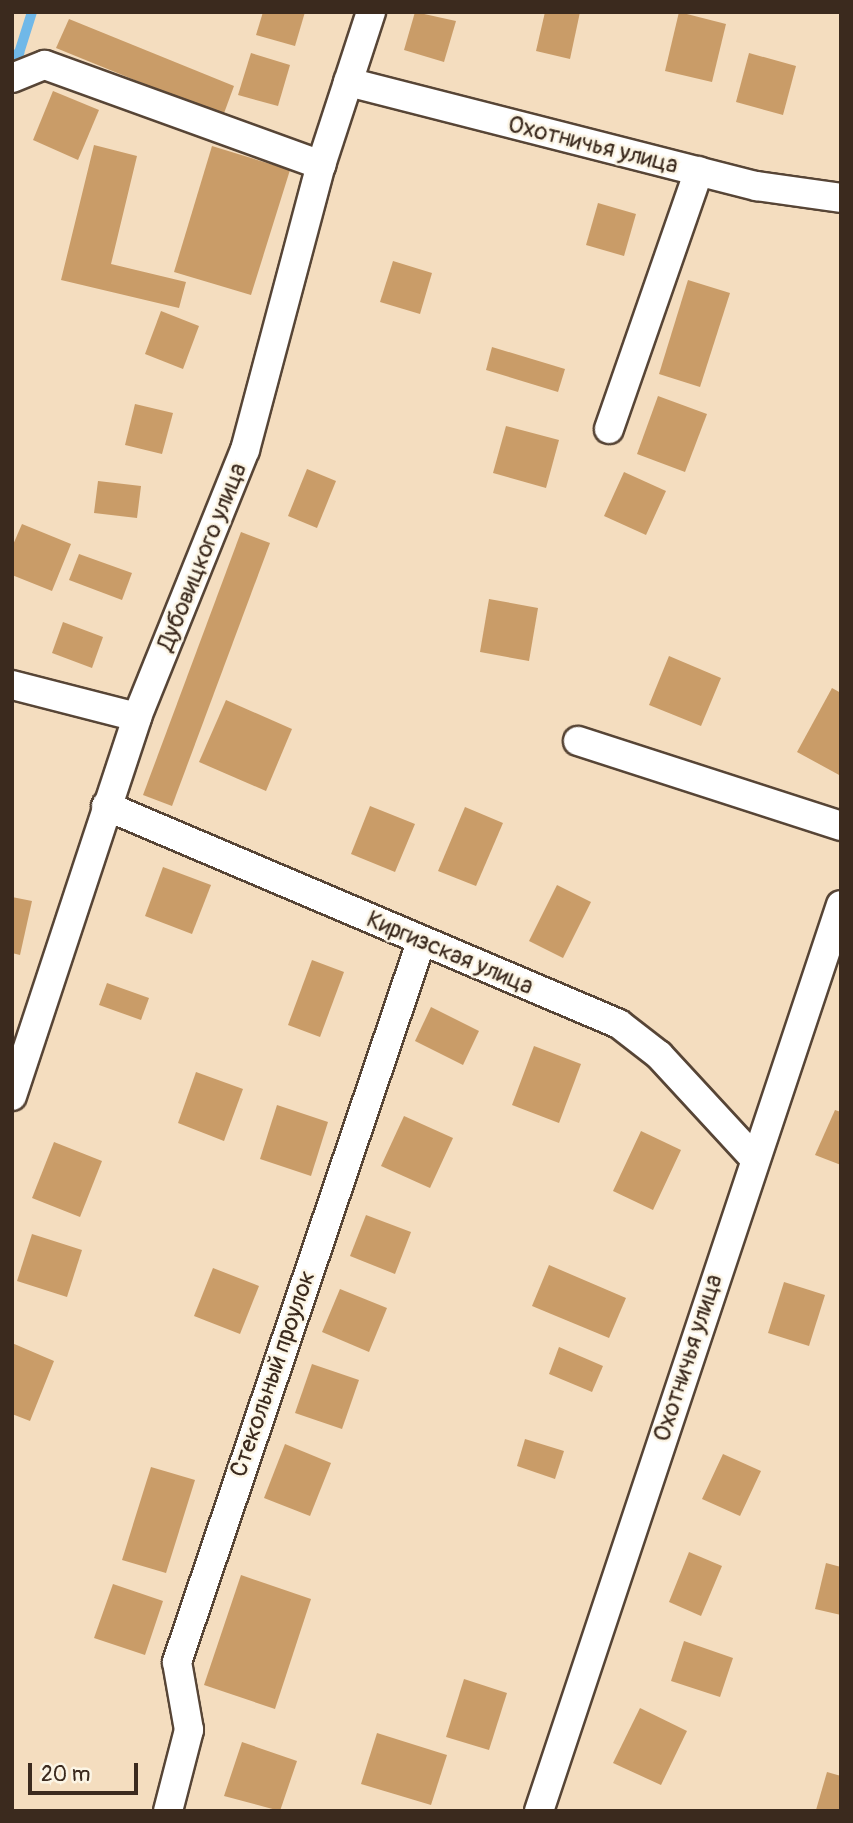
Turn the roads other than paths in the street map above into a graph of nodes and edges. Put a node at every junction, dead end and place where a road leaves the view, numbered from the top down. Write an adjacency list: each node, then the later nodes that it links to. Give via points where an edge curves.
1 (371, 12): 3 (street, Дубовицкого улица)
2 (12, 78): 4 (street, via 45,65)
3 (348, 82): 4 (street, Дубовицкого улица); 5 (street, Охотничья улица)
4 (321, 165): 9 (street, Дубовицкого улица, via 245,450)
5 (699, 171): 6 (street, Охотничья улица, via 757,186); 7 (street)
6 (841, 198)
7 (609, 429)
8 (12, 685): 9 (street)
9 (137, 717): 11 (street, Дубовицкого улица)
10 (578, 741): 12 (street)
11 (106, 806): 14 (street, Киргизская улица); 16 (street, Дубовицкого улица)
12 (841, 826)
13 (841, 905): 15 (street, Охотничья улица)
14 (421, 942): 17 (street, Киргизская улица, via 619,1024 659,1055); 18 (street, Стекольный проулок, via 177,1662 189,1730)
15 (830, 970): 17 (street, Охотничья улица)
16 (12, 1096)
17 (754, 1158): 19 (street, Охотничья улица)
18 (168, 1811)
19 (538, 1811)

